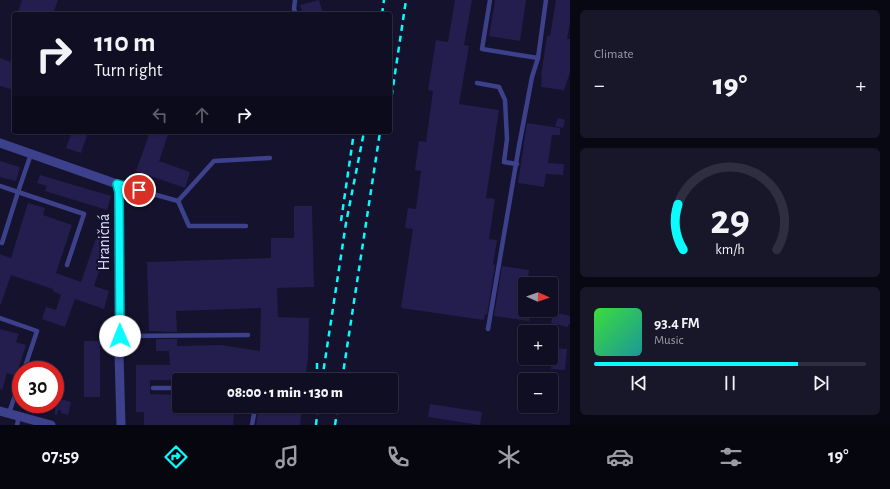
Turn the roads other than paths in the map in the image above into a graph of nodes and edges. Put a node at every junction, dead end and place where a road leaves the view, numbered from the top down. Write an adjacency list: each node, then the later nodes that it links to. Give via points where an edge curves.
1 (295, 0): 4 (lane)
2 (490, 0): 5 (lane, via 482,49)
3 (546, 0): 5 (lane)
4 (295, 12)
5 (538, 58): 10 (lane, via 532,76)
6 (477, 82): 10 (lane, via 499,87 506,100 507,139 504,162)
7 (0, 143): 8 (street)
8 (31, 154): 11 (street); 13 (lane)
9 (270, 158): 14 (lane, via 214,162)
10 (517, 164): 19 (lane)
11 (117, 184): 14 (lane); 21 (street, Hraničná)
12 (0, 186): 13 (lane)
13 (18, 192): 16 (lane); 17 (lane, via 84,214)
14 (178, 201): 15 (lane, via 189,226)
15 (246, 226)
16 (2, 243)
17 (67, 265)
18 (0, 318): 22 (lane, via 38,331)
19 (488, 329)
20 (248, 335): 21 (lane)
21 (120, 336): 30 (street, Hraničná)
22 (27, 361)
23 (153, 388): 24 (lane)
24 (172, 388)
25 (12, 396): 26 (lane)
26 (4, 412): 28 (street)
27 (253, 413): 31 (lane)
28 (18, 420): 29 (street)
29 (50, 425)
30 (121, 425)
31 (252, 425)

